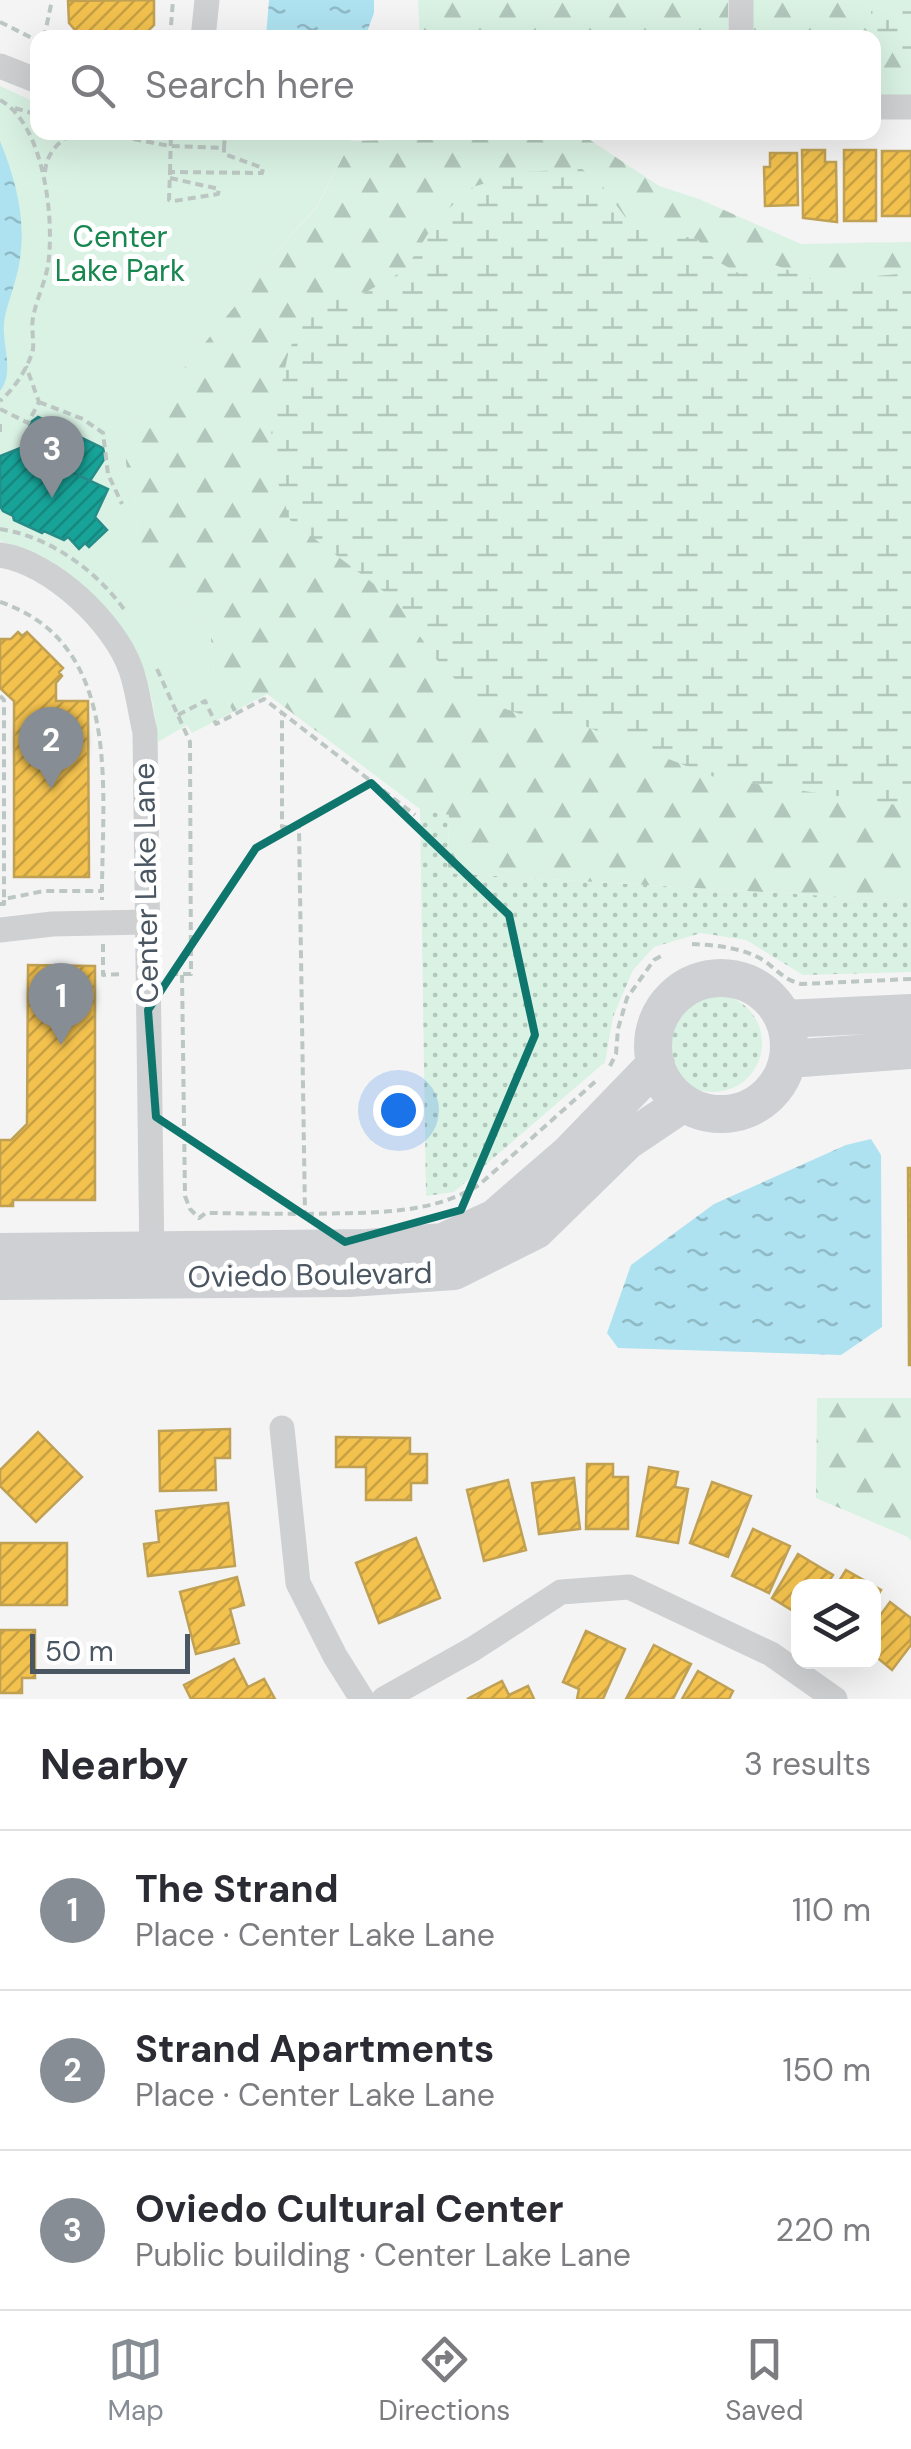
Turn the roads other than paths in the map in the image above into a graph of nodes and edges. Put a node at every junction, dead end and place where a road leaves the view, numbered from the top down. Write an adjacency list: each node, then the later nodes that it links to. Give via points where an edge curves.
1 (207, 0): 3 (street)
2 (741, 0): 4 (street)
3 (204, 30)
4 (741, 30)
5 (0, 66): 6 (street)
6 (30, 79)
7 (881, 107): 8 (street)
8 (911, 107)
9 (0, 555): 10 (street, Center Lake Lane, via 76,593 131,670 145,732)
10 (146, 922): 11 (street); 19 (street, Center Lake Lane)
11 (0, 930)
12 (911, 1013): 13 (street)
13 (784, 1019): 15 (street); 16 (street, via 771,998 747,982 719,977 691,984 668,1002 655,1027)
14 (911, 1050): 15 (street)
15 (788, 1059): 17 (street, via 782,1080 763,1101 737,1114 709,1115)
16 (656, 1064): 17 (street, via 662,1083); 19 (street, Oviedo Boulevard, via 495,1218 443,1242)
17 (682, 1104): 19 (street, Oviedo Boulevard, via 628,1141 536,1230 454,1271 349,1278)
18 (0, 1252): 19 (street, Oviedo Boulevard)
19 (152, 1264): 20 (street, Oviedo Boulevard)
20 (0, 1280)
21 (282, 1428): 22 (street, via 298,1583)
22 (362, 1699)
23 (384, 1699): 24 (street, via 561,1592 629,1588 771,1654)
24 (835, 1699)

